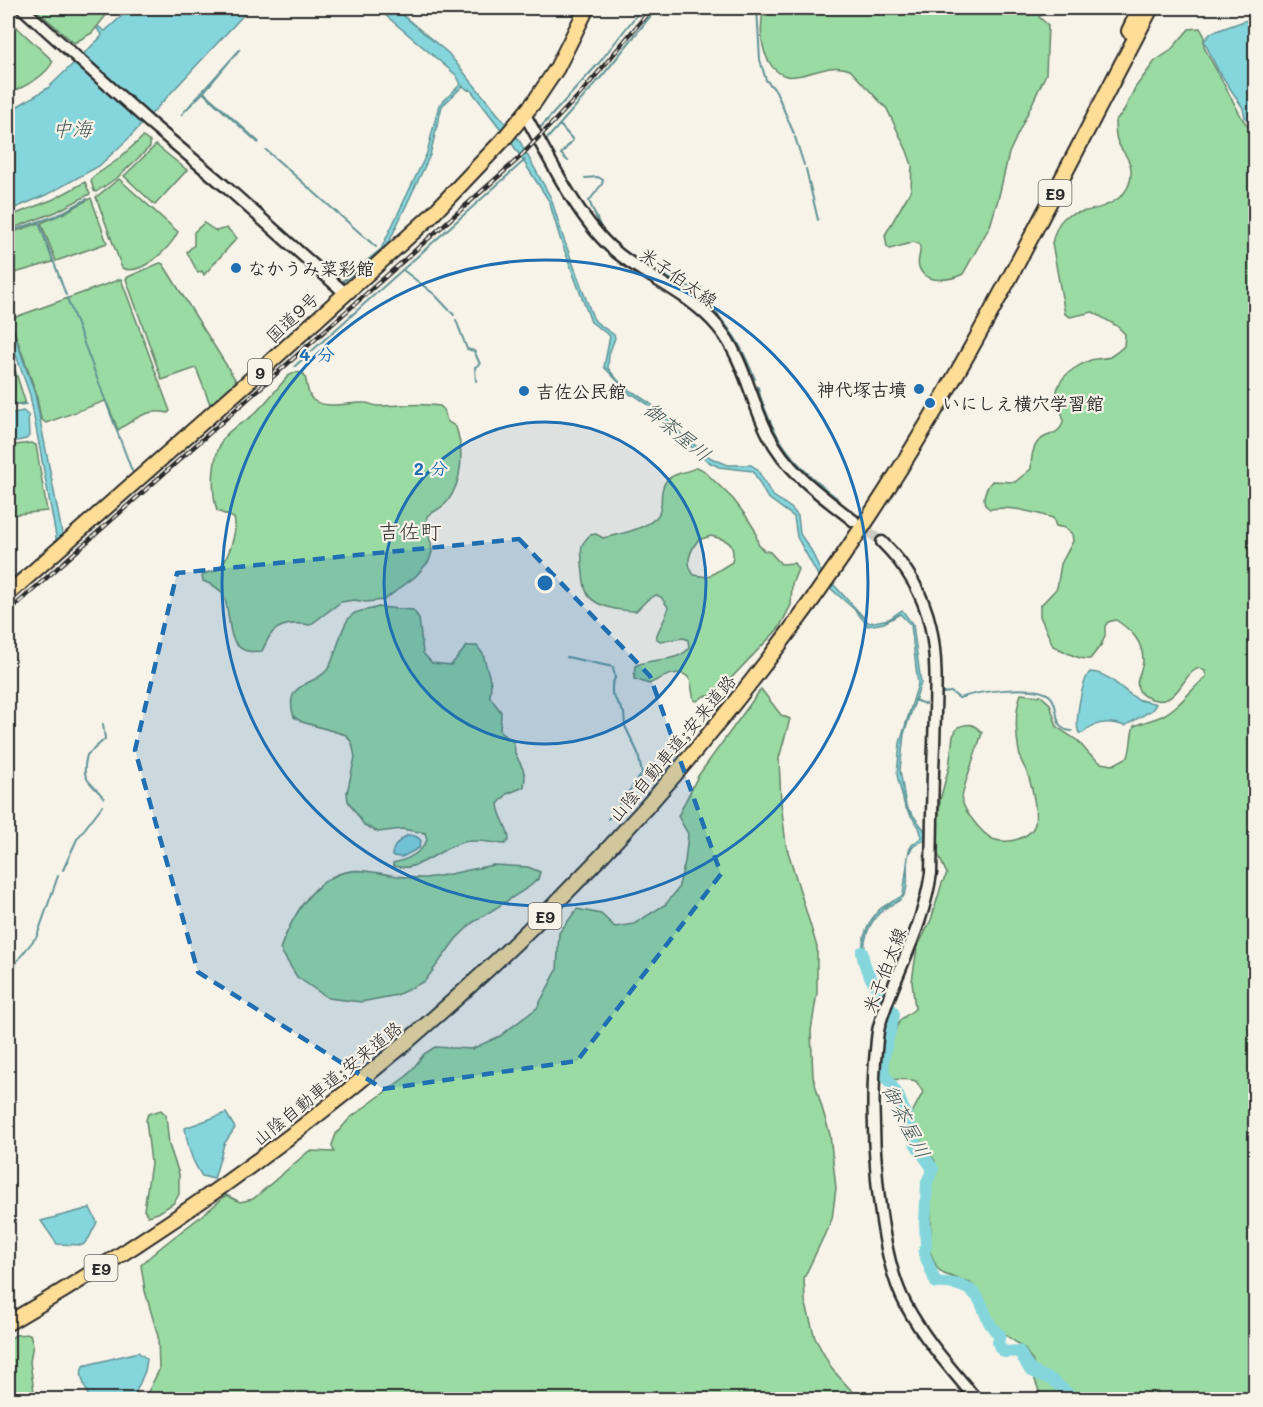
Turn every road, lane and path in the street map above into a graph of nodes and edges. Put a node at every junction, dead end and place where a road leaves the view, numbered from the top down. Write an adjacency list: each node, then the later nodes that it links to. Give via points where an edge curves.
1 (22, 8): 9 (main road)
2 (587, 8): 7 (highway, 国道9号 / 9, via 550,79)
3 (1140, 8): 8 (highway)
4 (1151, 8): 6 (highway, 山陰自動車道;安来道路 / E9)
5 (1156, 8): 6 (highway)
6 (1117, 71): 8 (highway, 山陰自動車道;安来道路 / E9)
7 (525, 115): 9 (highway, 国道9号 / 9, via 430,217); 10 (main road, 米子伯太線, via 596,232 624,259 688,299 718,327 735,352 767,432 780,454 806,483)
8 (1086, 132): 13 (highway, 山陰自動車道;安来道路 / E9, via 1009,281 870,516 739,697 611,847 519,942 370,1074 191,1209)
9 (345, 293): 12 (highway, 国道9号 / 9)
10 (854, 521)
11 (882, 542): 14 (main road, 米子伯太線, via 908,572 921,596 935,645 936,684 929,890 921,921 879,1024 874,1072 880,1200 889,1257 906,1306)
12 (8, 594)
13 (8, 1323)
14 (977, 1400)

